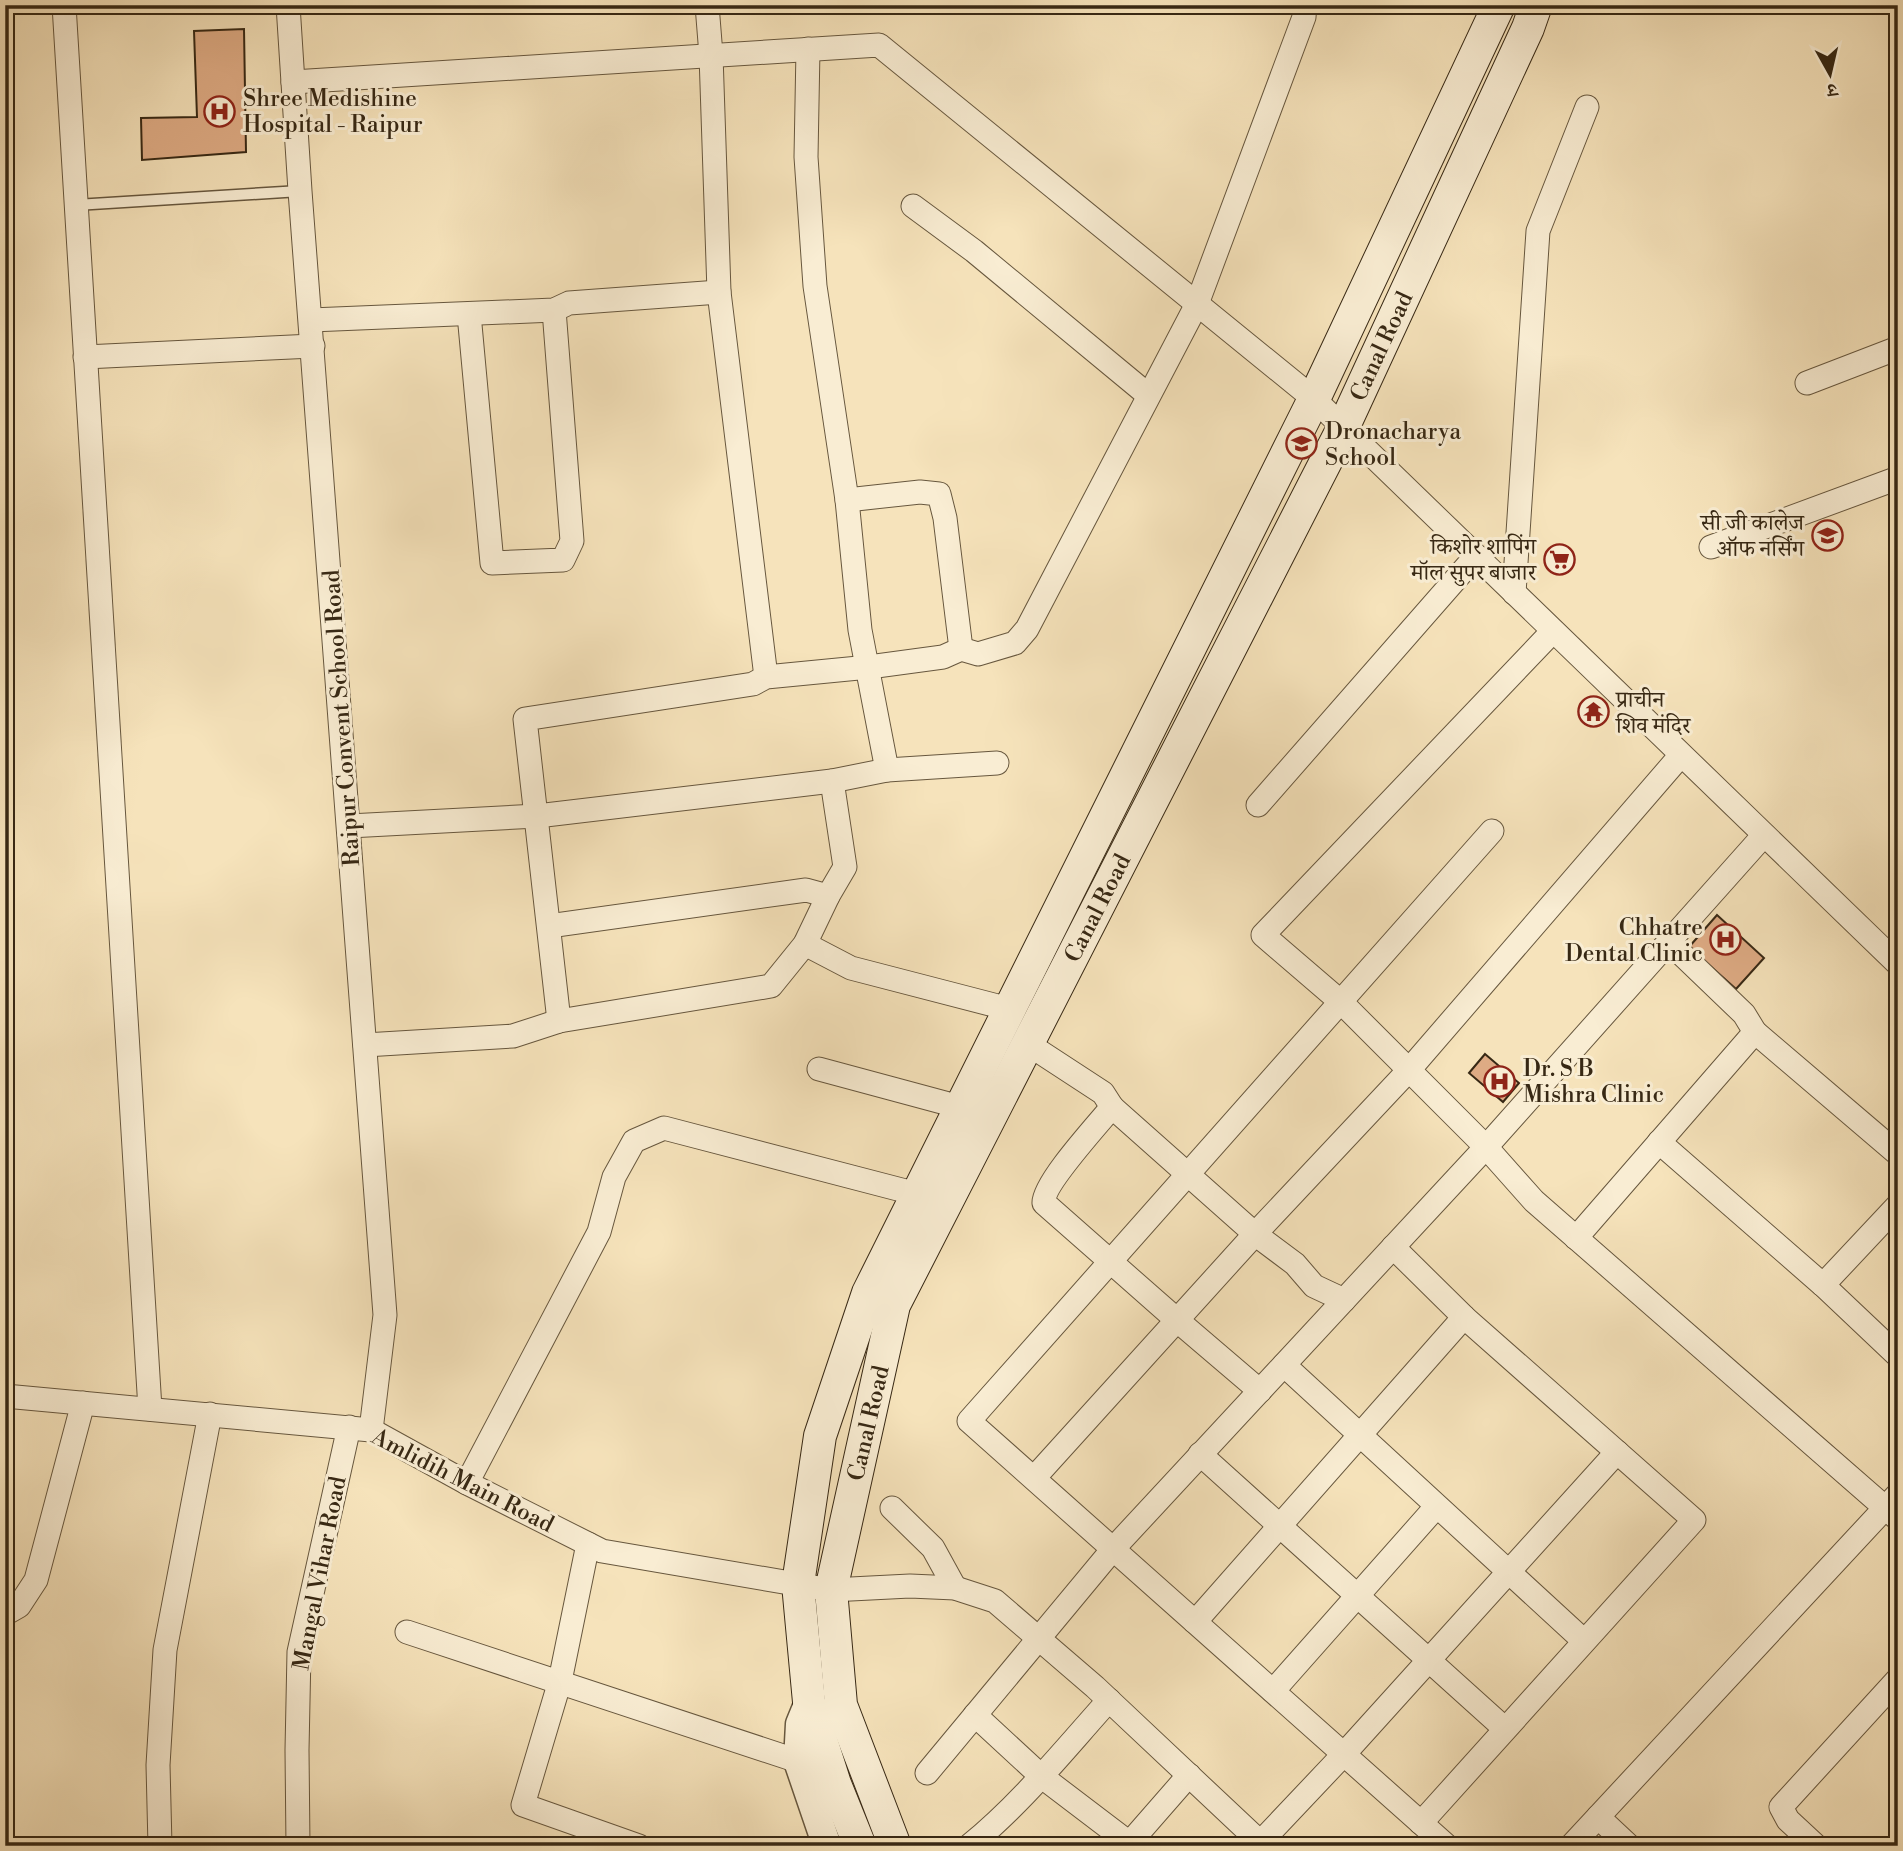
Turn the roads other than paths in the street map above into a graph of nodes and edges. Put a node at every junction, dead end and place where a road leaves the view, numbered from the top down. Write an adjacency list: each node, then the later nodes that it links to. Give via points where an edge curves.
1 (64, 5): 12 (street)
2 (288, 5): 9 (street, Raipur Convent School Road)
3 (707, 5): 8 (street)
4 (1305, 5): 15 (street)
5 (1499, 5): 24 (main road, Canal Road)
6 (1536, 5): 25 (main road, Canal Road)
7 (808, 49): 8 (street); 15 (street, via 879,45); 27 (street, via 806,158 815,286)
8 (711, 55): 9 (street); 14 (street)
9 (293, 82): 11 (street, Raipur Convent School Road)
10 (1587, 107): 30 (street, via 1538,230)
11 (300, 191): 12 (lane); 18 (street, Raipur Convent School Road)
12 (76, 205): 21 (street)
13 (913, 205): 23 (street)
14 (719, 292): 16 (street, via 569,303); 34 (street)
15 (1197, 304): 23 (street); 24 (street)
16 (554, 310): 17 (street); 17 (street, via 572,541 563,560 492,563)
17 (469, 314): 18 (street)
18 (311, 320): 19 (street, Raipur Convent School Road)
19 (313, 346): 21 (street); 41 (street, Raipur Convent School Road)
20 (1898, 348): 22 (street)
21 (85, 357): 78 (street)
22 (1807, 383)
23 (1147, 395): 32 (street, via 1027,629 1015,643 978,654)
24 (1314, 399): 25 (street); 50 (main road, Canal Road)
25 (1343, 428): 29 (street); 53 (main road, Canal Road)
26 (1898, 478): 28 (street)
27 (847, 500): 32 (street, via 920,492 939,495); 33 (street, via 860,630)
28 (1711, 547)
29 (1476, 556): 30 (street); 39 (street)
30 (1514, 593): 31 (street)
31 (1553, 631): 35 (street); 49 (street, via 1263,935)
32 (961, 649): 33 (street, via 943,657)
33 (869, 667): 34 (street); 37 (street)
34 (766, 677): 40 (street, via 753,684 525,719)
35 (1681, 755): 43 (street); 56 (street)
36 (997, 763): 37 (street)
37 (887, 770): 38 (street)
38 (832, 781): 40 (street); 44 (street, via 845,867)
39 (1258, 805)
40 (537, 816): 41 (street); 45 (street)
41 (349, 826): 54 (street, Raipur Convent School Road)
42 (1493, 831): 49 (street)
43 (1764, 835): 46 (street); 48 (street)
44 (828, 896): 45 (street, via 806,890); 47 (street)
45 (549, 926): 51 (street)
46 (1669, 942): 52 (street, via 1744,1014); 60 (street)
47 (805, 944): 50 (street, via 851,968); 51 (street, via 771,986)
48 (1898, 964)
49 (1341, 1002): 56 (street); 62 (street)
50 (1009, 1009): 57 (main road, Canal Road)
51 (559, 1021): 54 (street, via 513,1036)
52 (1755, 1032): 59 (street); 61 (street)
53 (1028, 1044): 58 (street, via 1103,1093); 95 (main road, Canal Road, via 894,1305)
54 (365, 1045): 80 (street, Raipur Convent School Road, via 385,1315)
55 (819, 1069): 57 (street)
56 (1409, 1070): 60 (street); 65 (street)
57 (960, 1107): 63 (main road, Canal Road)
58 (1112, 1107): 62 (street); 68 (street, via 1044,1196 1055,1214)
59 (1659, 1142): 66 (street); 69 (street)
60 (1486, 1147): 66 (street, via 1534,1201); 67 (street)
61 (1898, 1154)
62 (1188, 1174): 65 (street); 68 (street)
63 (917, 1194): 85 (street, via 664,1128 634,1141 614,1177 599,1232); 93 (main road, Canal Road, via 867,1293 820,1436)
64 (1898, 1205): 69 (street)
65 (1255, 1234): 70 (street, via 1295,1264 1314,1286); 72 (street)
66 (1576, 1238): 86 (street)
67 (1392, 1247): 70 (street); 71 (street)
68 (1111, 1261): 72 (street); 84 (street, via 969,1421)
69 (1823, 1286): 73 (street)
70 (1344, 1300): 74 (street)
71 (1464, 1317): 81 (street); 82 (street)
72 (1178, 1321): 75 (street); 84 (street)
73 (1898, 1356)
74 (1284, 1365): 75 (street); 81 (street)
75 (1260, 1391): 83 (street)
76 (5, 1396): 77 (street, Amlidih Main Road)
77 (83, 1403): 78 (street, Amlidih Main Road); 97 (street, via 36,1580 19,1606)
78 (150, 1409): 79 (street, Amlidih Main Road)
79 (210, 1414): 80 (street, Amlidih Main Road); 121 (street, via 165,1650 158,1765)
80 (360, 1428): 85 (street, Amlidih Main Road); 122 (street, Mangal Vihar Road, via 299,1652)
81 (1359, 1436): 87 (street); 89 (street)
82 (1617, 1452): 92 (street); 101 (street, via 1694,1520)
83 (1200, 1454): 89 (street); 91 (street)
84 (1034, 1478): 91 (street)
85 (467, 1483): 90 (street, Amlidih Main Road)
86 (1893, 1506): 115 (street)
87 (1436, 1507): 92 (street); 96 (street)
88 (892, 1508): 94 (street, via 933,1548)
89 (1278, 1525): 96 (street); 98 (street)
90 (588, 1544): 93 (street, Amlidih Main Road, via 602,1551); 103 (street)
91 (1113, 1549): 98 (street); 100 (street)
92 (1509, 1572): 101 (street); 102 (street)
93 (798, 1584): 95 (street, Amlidih Main Road); 107 (main road, Canal Road)
94 (955, 1588): 95 (street, Amlidih Main Road); 100 (street, Amlidih Main Road, via 995,1601)
95 (831, 1590): 126 (main road, Canal Road, via 841,1705)
96 (1359, 1596): 102 (street); 105 (street)
97 (5, 1614)
98 (1195, 1622): 105 (street)
99 (407, 1632): 103 (street)
100 (1038, 1640): 106 (street, Amlidih Main Road); 108 (street)
101 (1584, 1640): 109 (street)
102 (1429, 1660): 109 (street); 110 (street)
103 (560, 1681): 111 (street); 117 (street, via 523,1805)
104 (1895, 1689): 130 (street, via 1781,1807)
105 (1273, 1691): 110 (street)
106 (1109, 1700): 113 (street); 114 (street, Amlidih Main Road)
107 (809, 1702): 111 (street, via 800,1724); 125 (main road, Canal Road)
108 (975, 1716): 112 (street); 113 (street)
109 (1504, 1728): 116 (street)
110 (1344, 1754): 116 (street); 120 (street)
111 (798, 1761): 124 (street)
112 (928, 1773)
113 (1041, 1776): 118 (street); 119 (street)
114 (1189, 1776): 119 (street); 120 (street, Amlidih Main Road)
115 (1598, 1817): 128 (street); 129 (street)
116 (1421, 1823): 127 (street)
117 (580, 1836): 123 (street)
118 (986, 1841)
119 (1128, 1844)
120 (1261, 1845)
121 (160, 1846)
122 (298, 1846)
123 (639, 1846)
124 (827, 1846)
125 (860, 1846)
126 (895, 1846)
127 (1447, 1846)
128 (1572, 1846)
129 (1629, 1846)
130 (1816, 1846)

